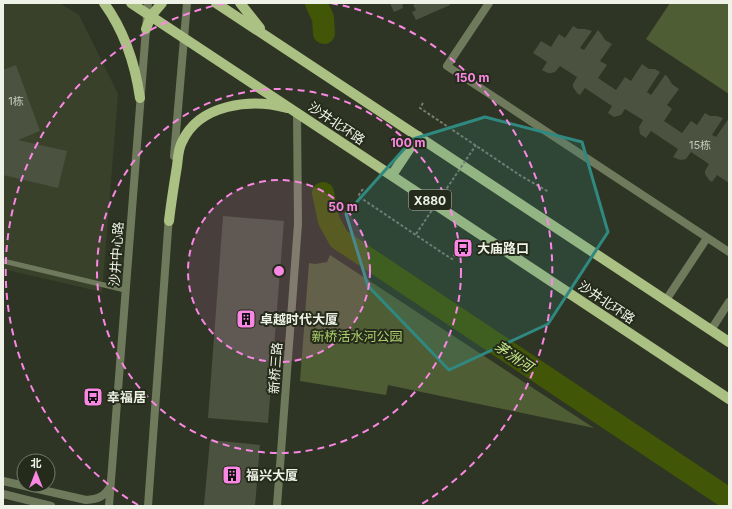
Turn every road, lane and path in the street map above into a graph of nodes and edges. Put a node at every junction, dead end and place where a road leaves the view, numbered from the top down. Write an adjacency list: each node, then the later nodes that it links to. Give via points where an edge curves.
1 (104, 3): 13 (main road, via 131,54)
2 (130, 3): 9 (main road, 沙井北环路 / X880)
3 (148, 3): 9 (street)
4 (162, 3): 9 (main road)
5 (187, 3): 11 (street)
6 (215, 3): 12 (main road)
7 (240, 3): 12 (main road, via 265,33)
8 (489, 3): 23 (street, via 447,66)
9 (149, 15): 10 (main road); 11 (main road, 沙井北环路 / X880)
10 (146, 30): 13 (street, 沙井中心路)
11 (184, 38): 15 (main road, 沙井北环路 / X880); 21 (street)
12 (304, 62): 16 (main road)
13 (140, 98): 27 (street, 沙井中心路)
14 (423, 103): 17 (path, via 420,108)
15 (297, 112): 18 (main road, 沙井北环路 / X880); 21 (main road, via 276,105 234,105 201,119 181,144); 39 (street, 新桥三路, via 298,224)
16 (418, 136): 18 (main road); 28 (main road)
17 (476, 145): 20 (path); 22 (path, bridge)
18 (392, 175): 32 (main road, 沙井北环路 / X880)
19 (363, 189): 22 (path, via 358,196)
20 (549, 192)
21 (168, 221): 38 (street)
22 (416, 234): 24 (path, via 452,259)
23 (707, 238): 25 (street); 28 (street)
24 (457, 251)
25 (729, 252)
26 (3, 261): 27 (lane)
27 (125, 290): 34 (street, 沙井中心路)
28 (666, 300): 30 (main road)
29 (729, 302): 30 (street)
30 (710, 330): 31 (main road)
31 (729, 342)
32 (729, 398)
33 (3, 481): 34 (street, via 86,500 104,496)
34 (110, 487): 37 (street, 沙井中心路)
35 (3, 494): 36 (street)
36 (51, 506)
37 (109, 506)
38 (148, 506)
39 (277, 506)

